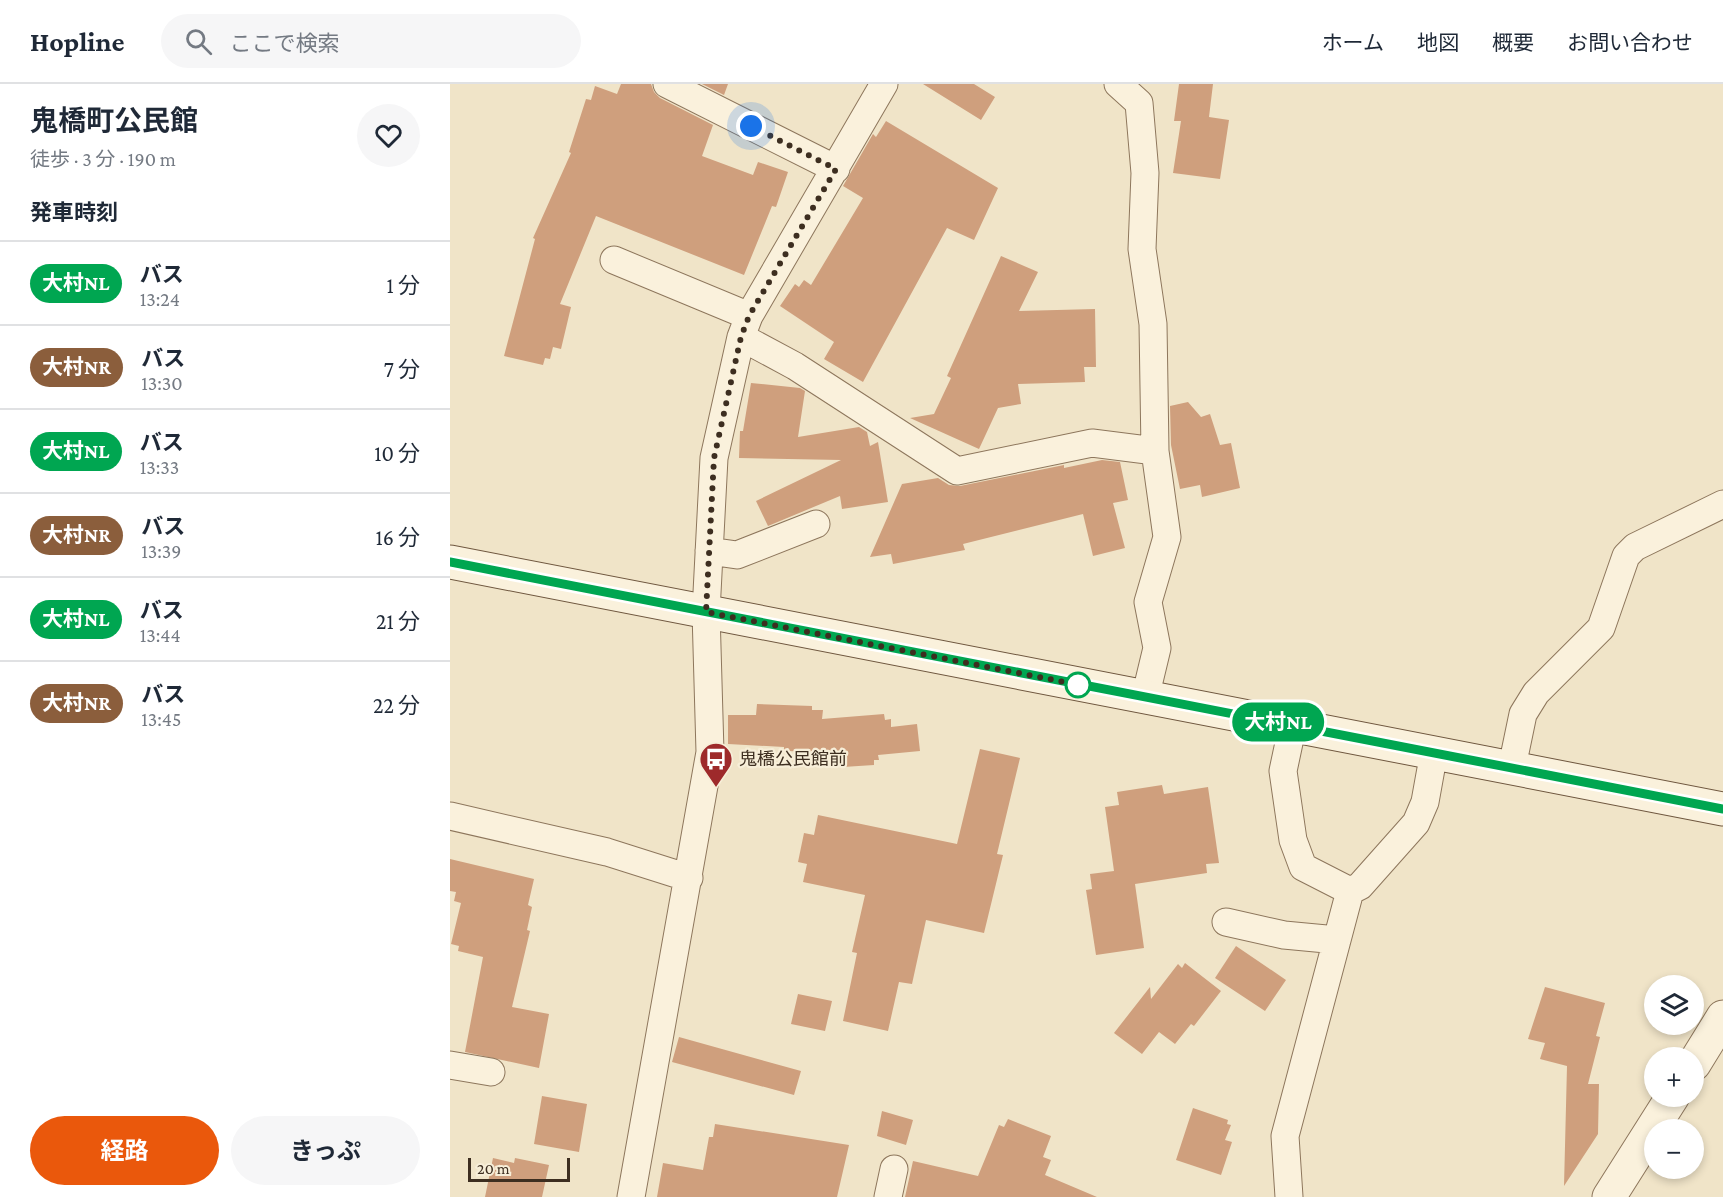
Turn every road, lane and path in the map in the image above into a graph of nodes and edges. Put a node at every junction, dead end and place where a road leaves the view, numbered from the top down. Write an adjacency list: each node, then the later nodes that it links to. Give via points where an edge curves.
1 (667, 84): 5 (street)
2 (884, 84): 5 (street)
3 (1118, 84): 4 (street)
4 (1141, 93): 8 (street, via 1145,173 1142,249 1153,324)
5 (836, 169): 7 (street)
6 (614, 260): 7 (street)
7 (745, 326): 8 (street, via 795,366 957,471 1092,443); 11 (street, via 714,458)
8 (1155, 451): 14 (street, via 1167,537 1148,602 1157,648)
9 (1723, 504): 17 (street, via 1635,547 1626,556 1600,628 1536,693 1523,714)
10 (816, 524): 11 (street, via 737,555)
11 (709, 551): 13 (street)
12 (450, 562): 13 (main road)
13 (706, 612): 14 (main road); 20 (street, via 710,752)
14 (1145, 698): 15 (main road)
15 (1293, 724): 16 (main road); 21 (street, via 1283,771 1293,840 1303,867)
16 (1434, 752): 17 (main road); 21 (street, via 1425,801 1416,823 1360,886)
17 (1512, 767): 18 (main road)
18 (1723, 808)
19 (450, 816): 20 (street, via 607,852)
20 (689, 878): 30 (street)
21 (1350, 891): 23 (street)
22 (1226, 922): 23 (street, via 1284,935)
23 (1336, 940): 32 (street, via 1285,1136)
24 (1723, 1017): 25 (main road)
25 (1704, 1048)
26 (450, 1065): 27 (street)
27 (491, 1072)
28 (1666, 1107): 33 (main road)
29 (894, 1169): 31 (street)
30 (631, 1197)
31 (888, 1197)
32 (1289, 1197)
33 (1610, 1197)

